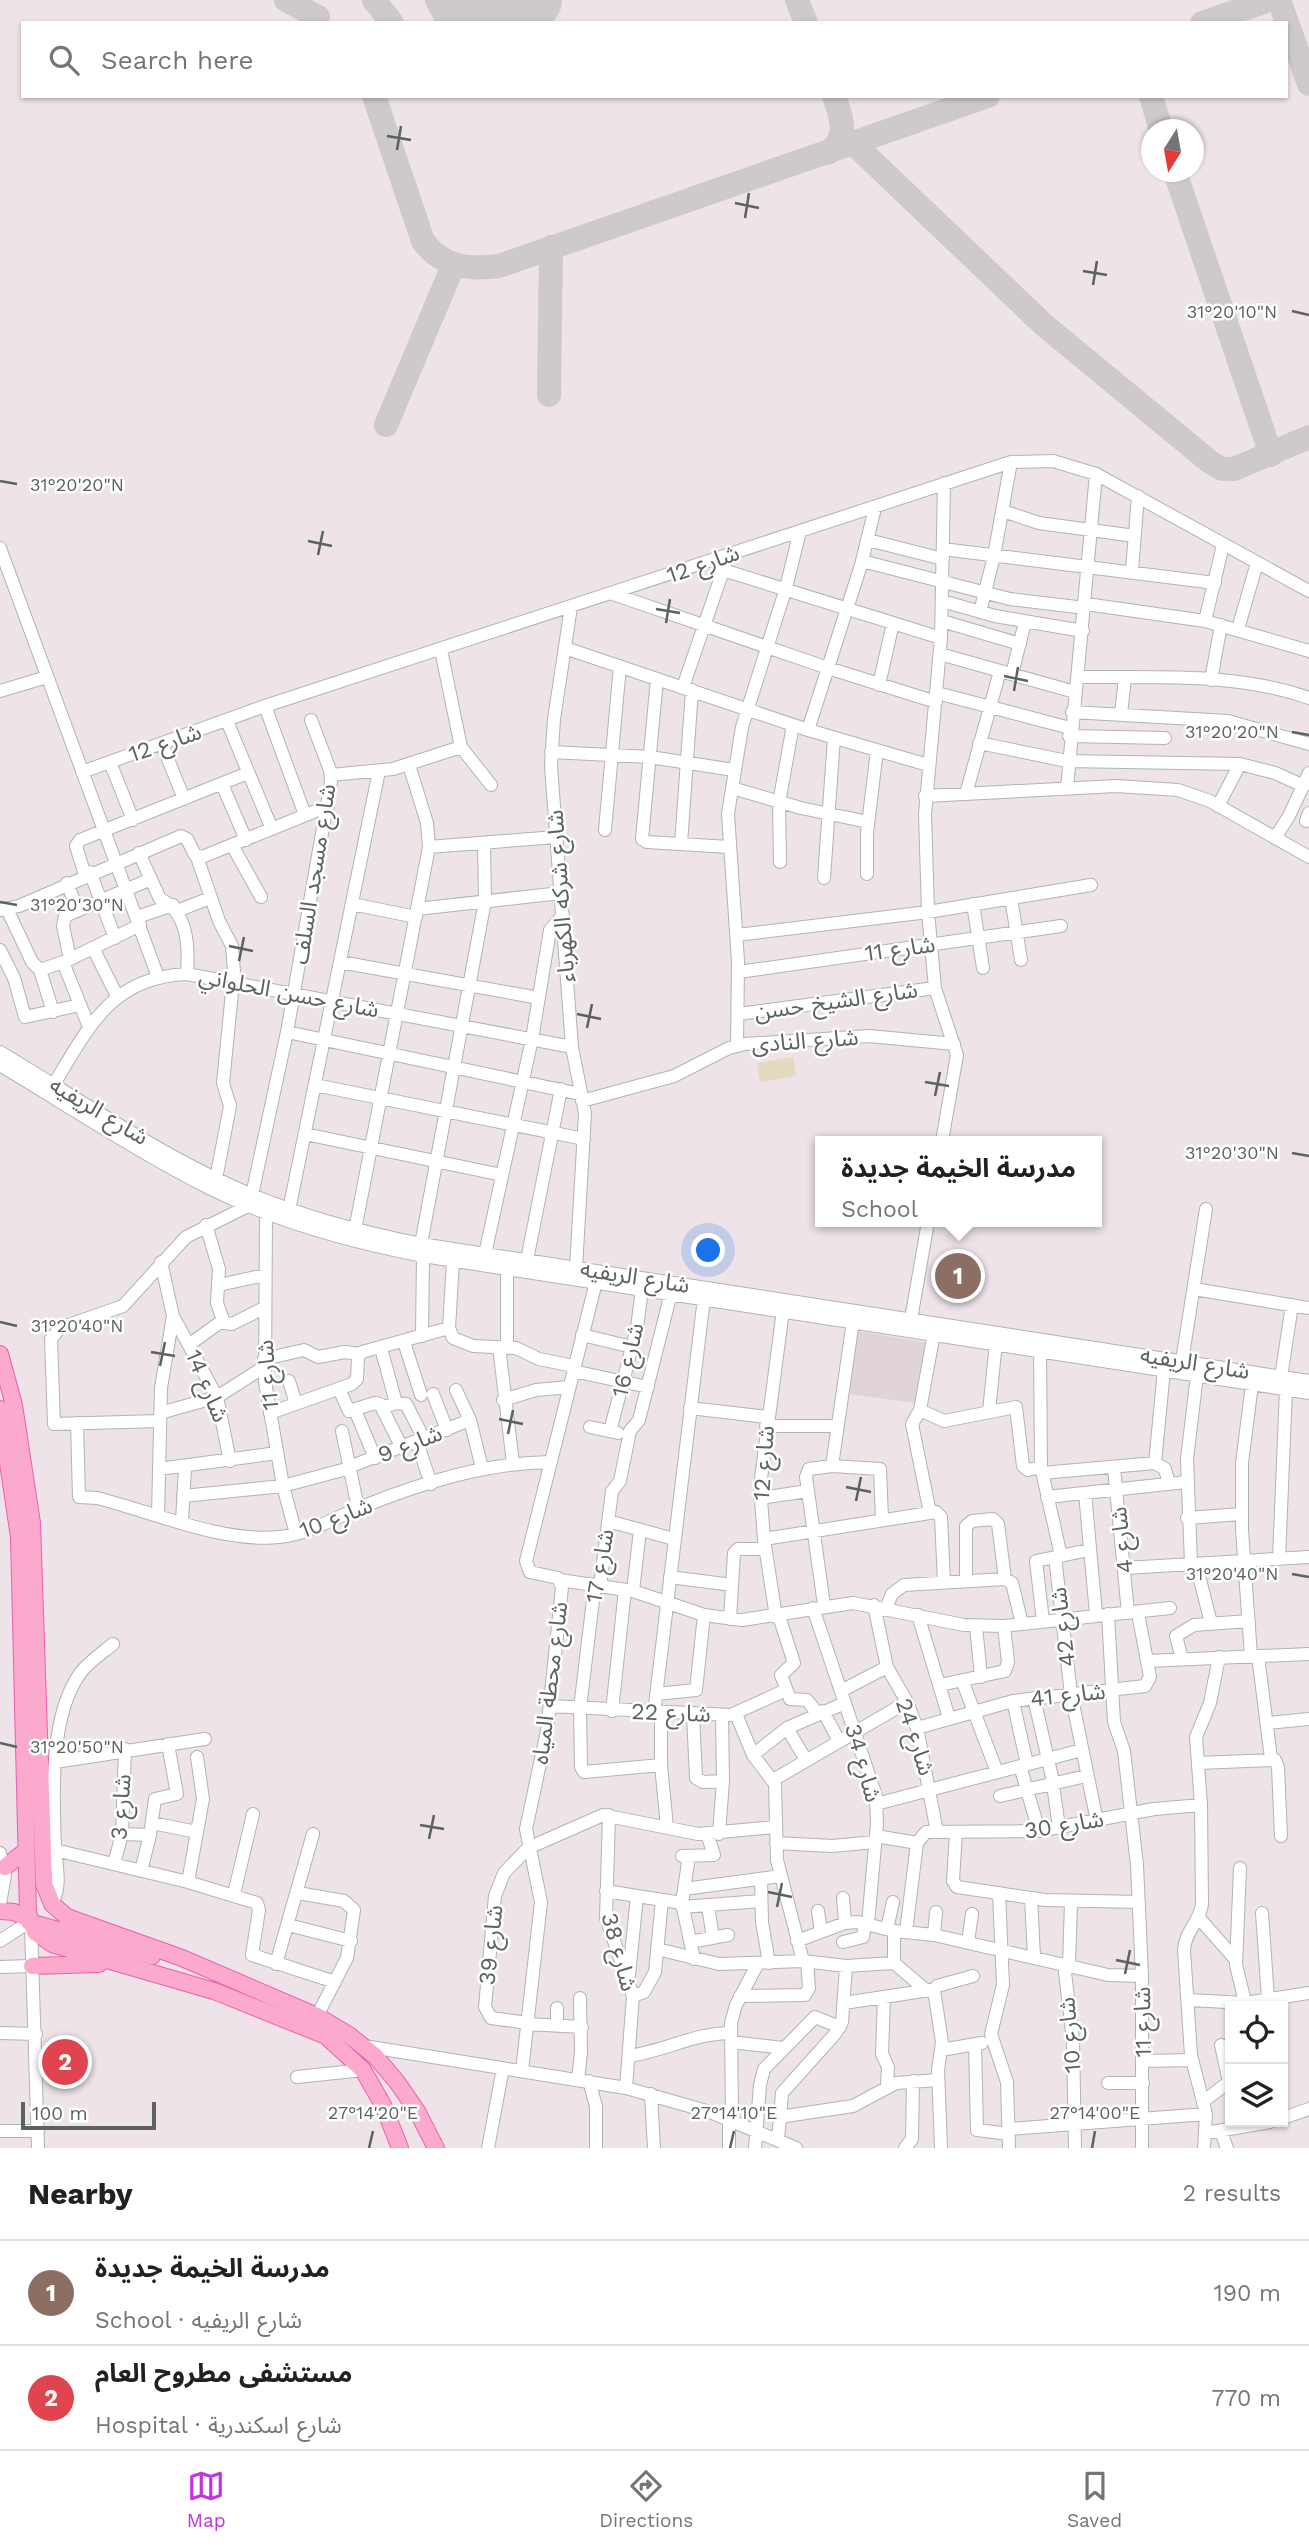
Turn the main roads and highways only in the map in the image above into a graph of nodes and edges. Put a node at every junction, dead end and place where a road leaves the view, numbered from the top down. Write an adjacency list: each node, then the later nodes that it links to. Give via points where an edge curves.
1 (0, 1354): 7 (main road, via 14,1405 31,1511 43,1877 52,1905 66,1917)
2 (0, 1409): 3 (main road, via 19,1537)
3 (24, 1852): 4 (main road); 6 (main road)
4 (2, 1860)
5 (0, 1911): 6 (main road, via 14,1912)
6 (30, 1922): 7 (main road, via 149,1955); 8 (main road, via 40,1937 52,1944)
7 (182, 1958): 11 (main road, via 317,2016 364,2046 408,2096)
8 (113, 1963): 9 (main road); 10 (main road, via 214,1991 303,2025 336,2043 363,2070 383,2105)
9 (32, 1966)
10 (398, 2146)
11 (433, 2146)

